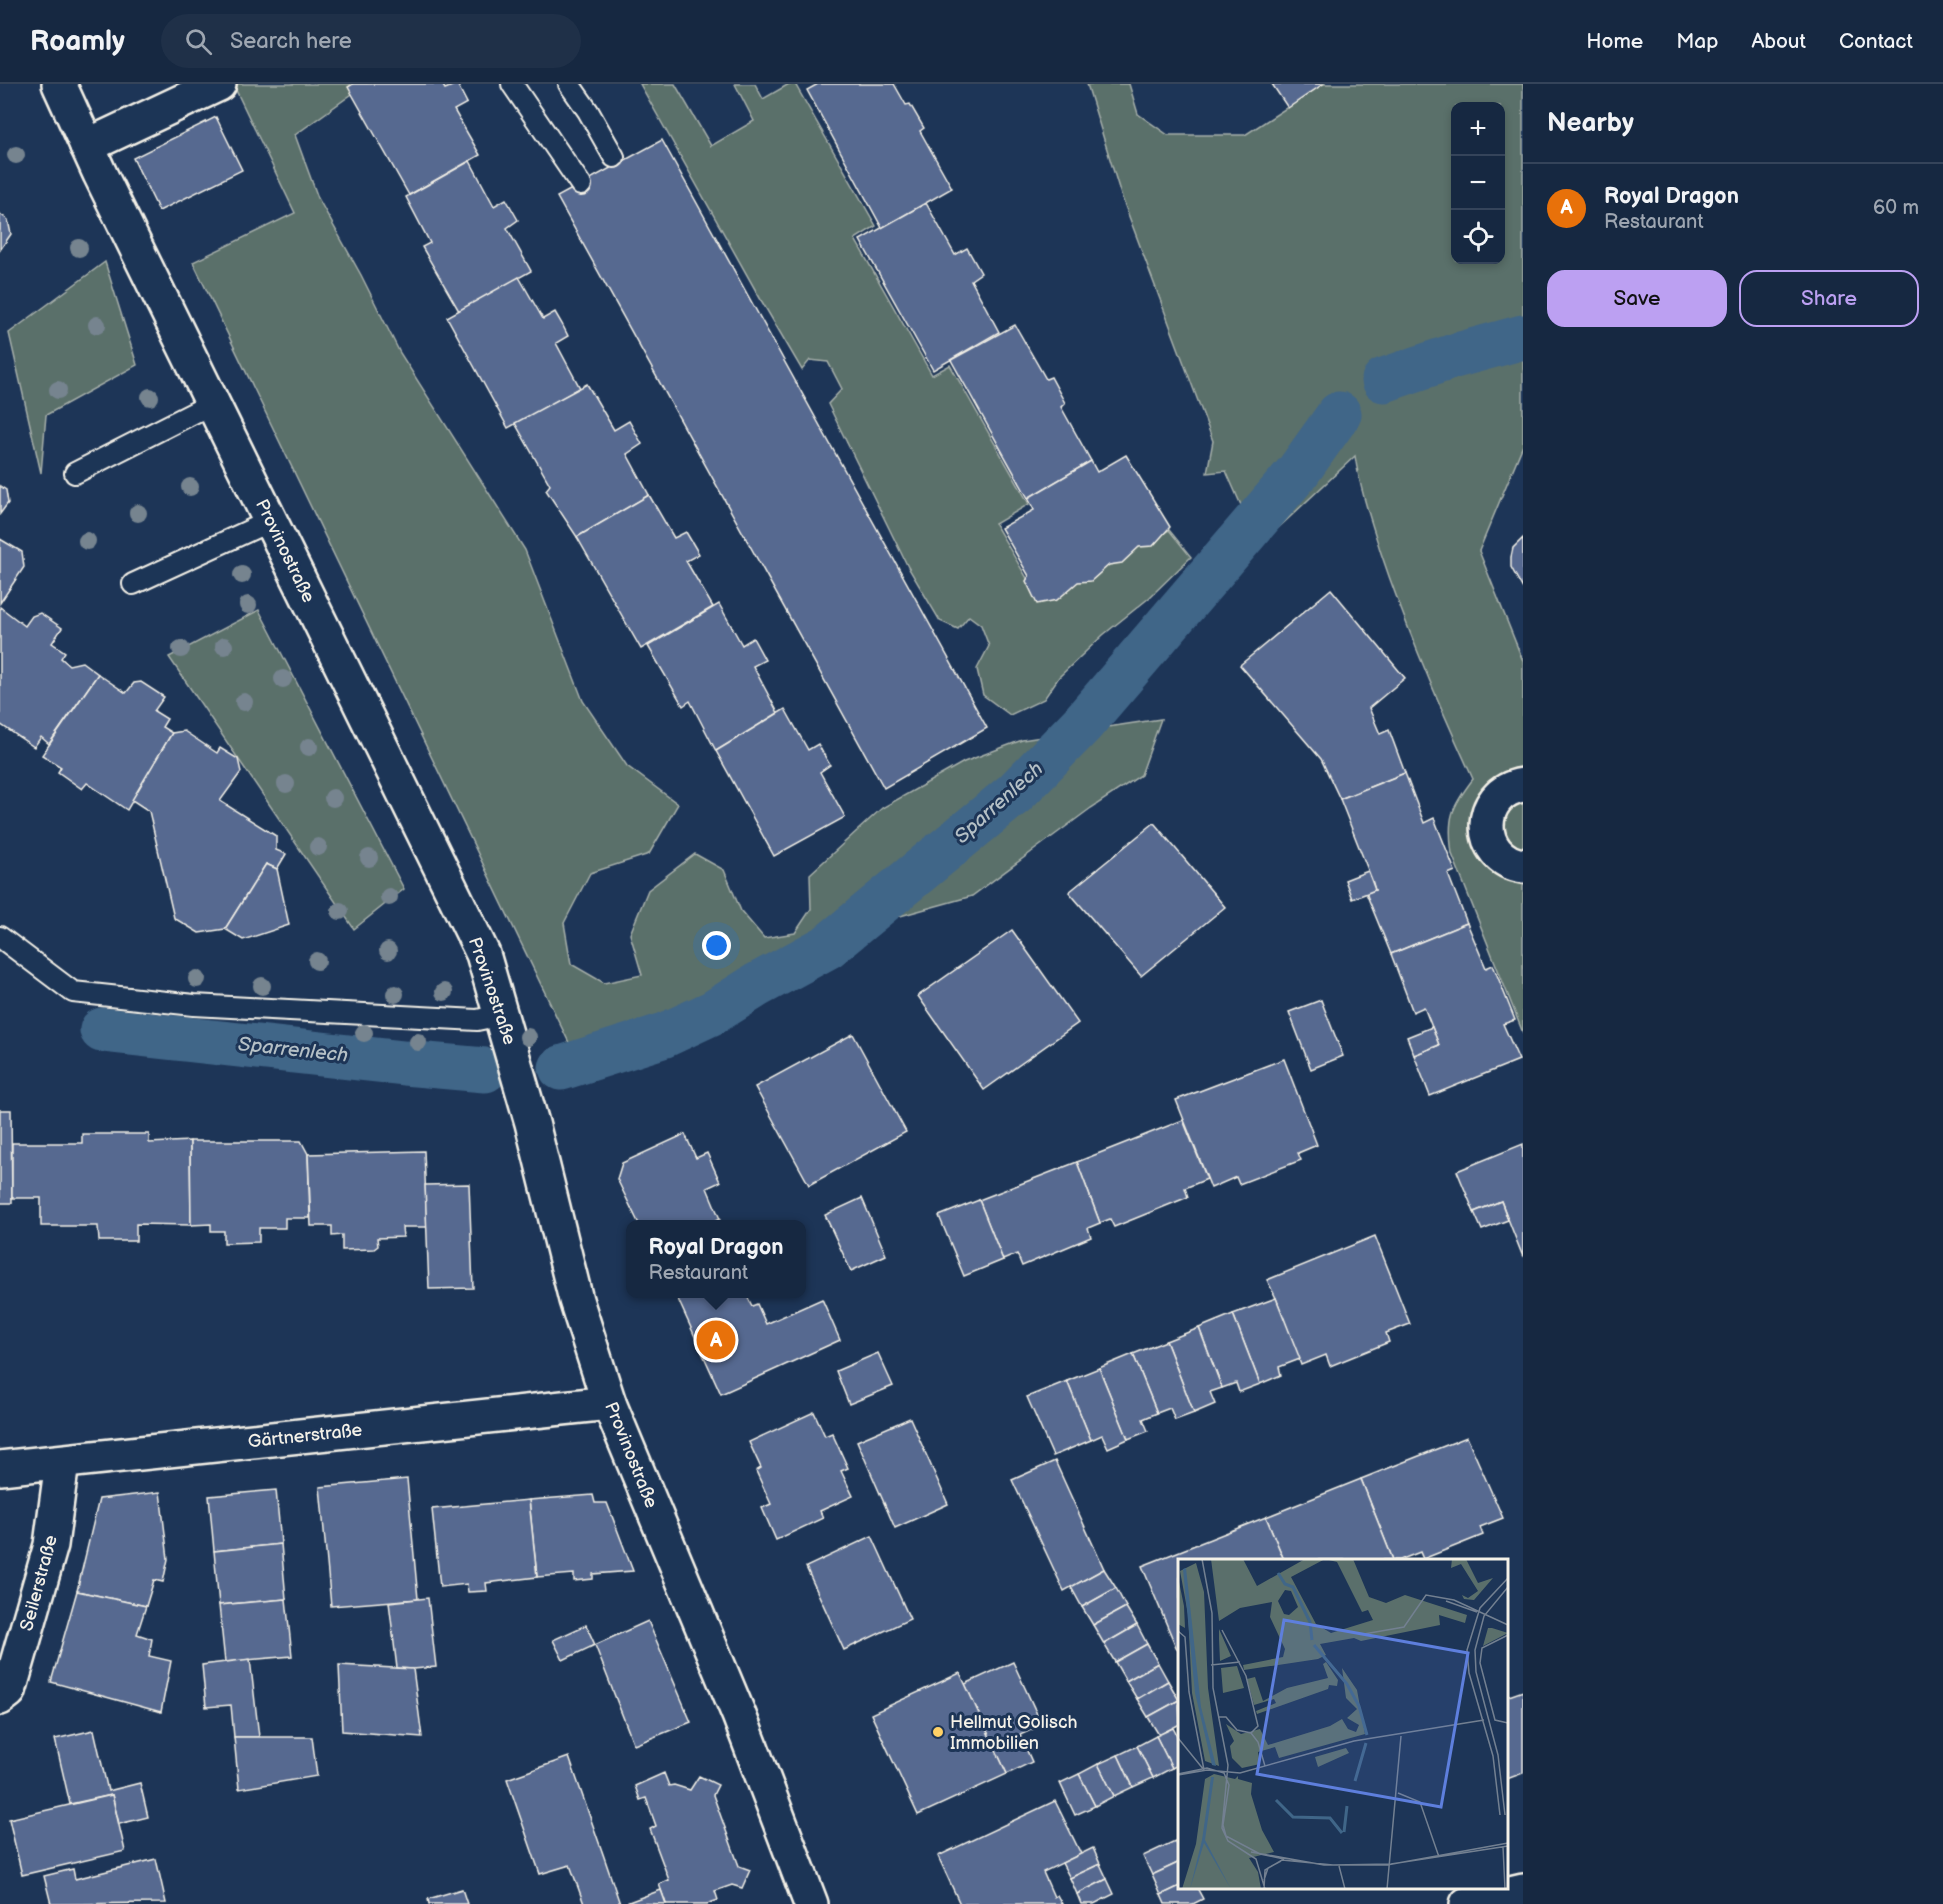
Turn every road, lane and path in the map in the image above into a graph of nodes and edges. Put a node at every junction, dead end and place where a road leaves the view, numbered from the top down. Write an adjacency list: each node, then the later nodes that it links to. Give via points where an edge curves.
1 (59, 84): 5 (street, Provinostraße)
2 (219, 84): 5 (street)
3 (512, 84): 7 (lane)
4 (569, 84): 6 (lane)
5 (87, 146): 8 (street, Provinostraße)
6 (614, 157)
7 (581, 185)
8 (213, 403): 9 (lane); 10 (street, Provinostraße)
9 (75, 473)
10 (270, 521): 11 (lane); 15 (street, Provinostraße, via 483,954)
11 (133, 584)
12 (1523, 785): 13 (street, via 1498,796 1487,820 1492,847 1502,857)
13 (1523, 866)
14 (0, 937): 15 (lane, via 73,992 194,1005 477,1020)
15 (501, 1015): 16 (street, Provinostraße, via 576,1300)
16 (609, 1403): 17 (street, Gärtnerstraße); 21 (street, Provinostraße, via 734,1704)
17 (62, 1462): 18 (street, Gärtnerstraße); 19 (street, Seilerstraße, via 51,1545 9,1691)
18 (0, 1468)
19 (0, 1698)
20 (1523, 1891): 22 (street)
21 (811, 1904)
22 (1467, 1904)

